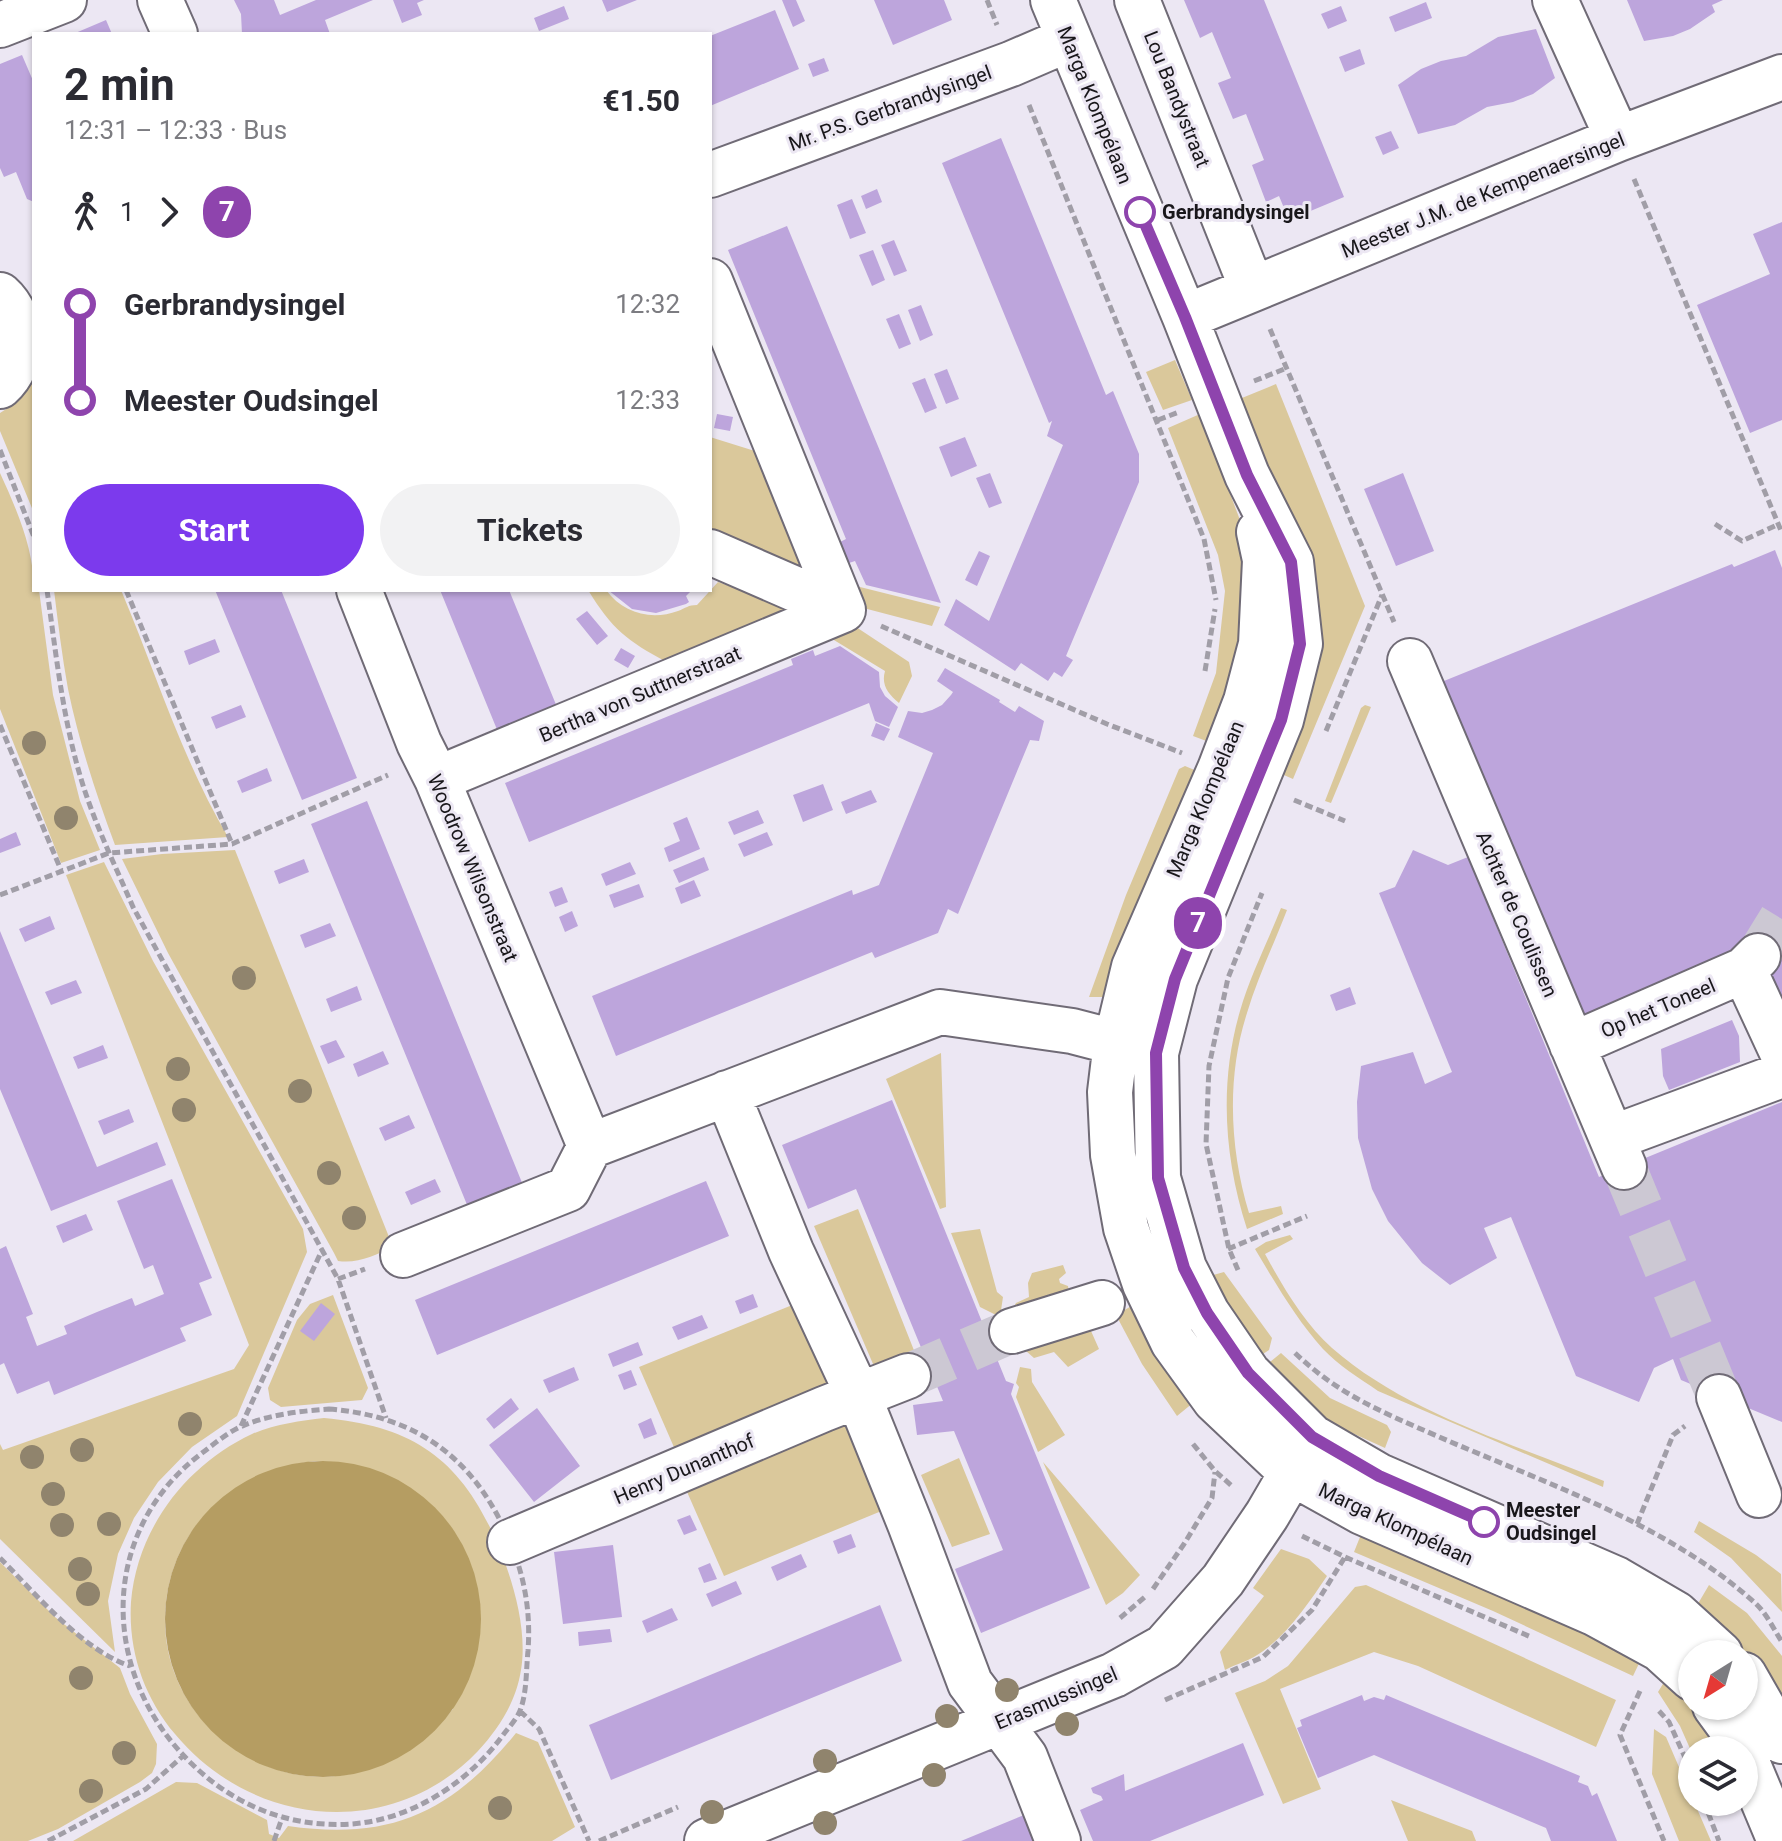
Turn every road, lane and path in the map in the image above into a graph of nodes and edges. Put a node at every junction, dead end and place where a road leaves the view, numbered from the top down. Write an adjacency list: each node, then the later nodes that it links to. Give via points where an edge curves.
1 (64, 0): 6 (street)
2 (160, 0): 7 (street)
3 (1137, 0): 12 (street, Lou Bandystraat)
4 (1555, 0): 9 (street)
5 (1061, 20): 10 (street, Mr. P.S. Gerbrandysingel, via 1011,64); 14 (street, Marga Klompélaan)
6 (0, 25)
7 (174, 32)
8 (1782, 77): 9 (street, Meester J.M. de Kempenaersingel)
9 (1618, 139): 12 (street, Meester J.M. de Kempenaersingel); 18 (path)
10 (712, 174)
11 (712, 286): 25 (street)
12 (1252, 288): 14 (street, Meester J.M. de Kempenaersingel); 28 (path, via 1382,595)
13 (16, 305): 15 (street, via 17,361)
14 (1185, 317): 39 (street, Marga Klompélaan, via 1247,475 1265,560 1261,644 1220,769 1134,967)
15 (0, 386)
16 (0, 450): 19 (path)
17 (1715, 524): 18 (path, via 1742,541)
18 (1777, 525): 20 (path)
19 (32, 532)
20 (1782, 533)
21 (712, 553): 25 (street)
22 (47, 592): 34 (path, via 74,746)
23 (127, 592): 33 (path)
24 (360, 592): 30 (street, Woodrow Wilsonstraat)
25 (843, 610): 29 (path); 30 (street, Bertha von Suttnerstraat)
26 (1410, 661): 38 (street, Achter de Coulissen)
27 (0, 725): 35 (path)
28 (1322, 742)
29 (1178, 751)
30 (432, 770): 33 (path); 43 (street, Woodrow Wilsonstraat)
31 (1292, 816): 32 (path, via 1297,801)
32 (1345, 821)
33 (232, 844): 34 (path)
34 (109, 853): 35 (path); 46 (path, via 133,907)
35 (61, 870): 37 (path)
36 (1263, 890): 45 (path, via 1228,978 1209,1066 1206,1144)
37 (0, 895)
38 (1572, 1045): 40 (street, Op het Toneel, via 1751,963); 41 (street, Achter de Coulissen, via 1618,1152)
39 (1136, 1047): 42 (street, via 1072,1031 940,1012); 57 (street, Marga Klompélaan, via 1158,1178 1184,1268 1207,1313)
40 (1782, 1052)
41 (1782, 1075)
42 (727, 1093): 43 (street); 53 (street, via 791,1251)
43 (590, 1146): 47 (street, via 568,1189)
44 (1307, 1216): 45 (path)
45 (1229, 1249): 48 (path)
46 (322, 1250): 55 (path, via 338,1279); 56 (path)
47 (403, 1255)
48 (1242, 1278)
49 (1102, 1303): 50 (street)
50 (1012, 1331)
51 (1295, 1352): 59 (path, via 1359,1402)
52 (908, 1376): 53 (street, Henry Dunanthof)
53 (858, 1395): 60 (street, Henry Dunanthof); 69 (street, via 970,1683)
54 (1719, 1398): 58 (street); 59 (path, via 1673,1435)
55 (386, 1418): 56 (path, via 329,1409); 60 (path, via 419,1433 467,1470 496,1509)
56 (240, 1427): 66 (path, via 190,1462 168,1485 135,1540 123,1603)
57 (1302, 1455): 62 (street, Marga Klompélaan, via 1379,1476 1616,1579 1676,1614); 64 (street, Marga Klompélaan, via 1362,1512 1594,1613); 69 (street, Erasmussingel, via 1223,1580 1164,1647 1114,1675)
58 (1759, 1495)
59 (1637, 1524): 63 (path, via 1700,1561 1757,1604)
60 (510, 1542): 68 (path, via 524,1581 530,1622)
61 (0, 1558): 66 (path, via 87,1641)
62 (1705, 1640)
63 (1782, 1642)
64 (1660, 1649): 65 (street, Marga Klompélaan); 80 (path, via 1620,1735)
65 (1678, 1665)
66 (130, 1666): 71 (path, via 142,1700)
67 (1758, 1699): 70 (street)
68 (520, 1711): 74 (path, via 478,1765 421,1805 353,1824); 77 (path, via 539,1729)
69 (999, 1722): 78 (street, Erasmussingel); 79 (street, via 1025,1757)
70 (1782, 1741)
71 (183, 1756): 74 (path, via 228,1795); 75 (path, via 146,1789)
72 (1758, 1788): 82 (street)
73 (1709, 1816): 81 (path)
74 (282, 1818): 76 (path)
75 (48, 1841)
76 (274, 1841)
77 (589, 1841)
78 (707, 1841)
79 (1058, 1841)
80 (1664, 1841)
81 (1719, 1841)
82 (1780, 1841)

